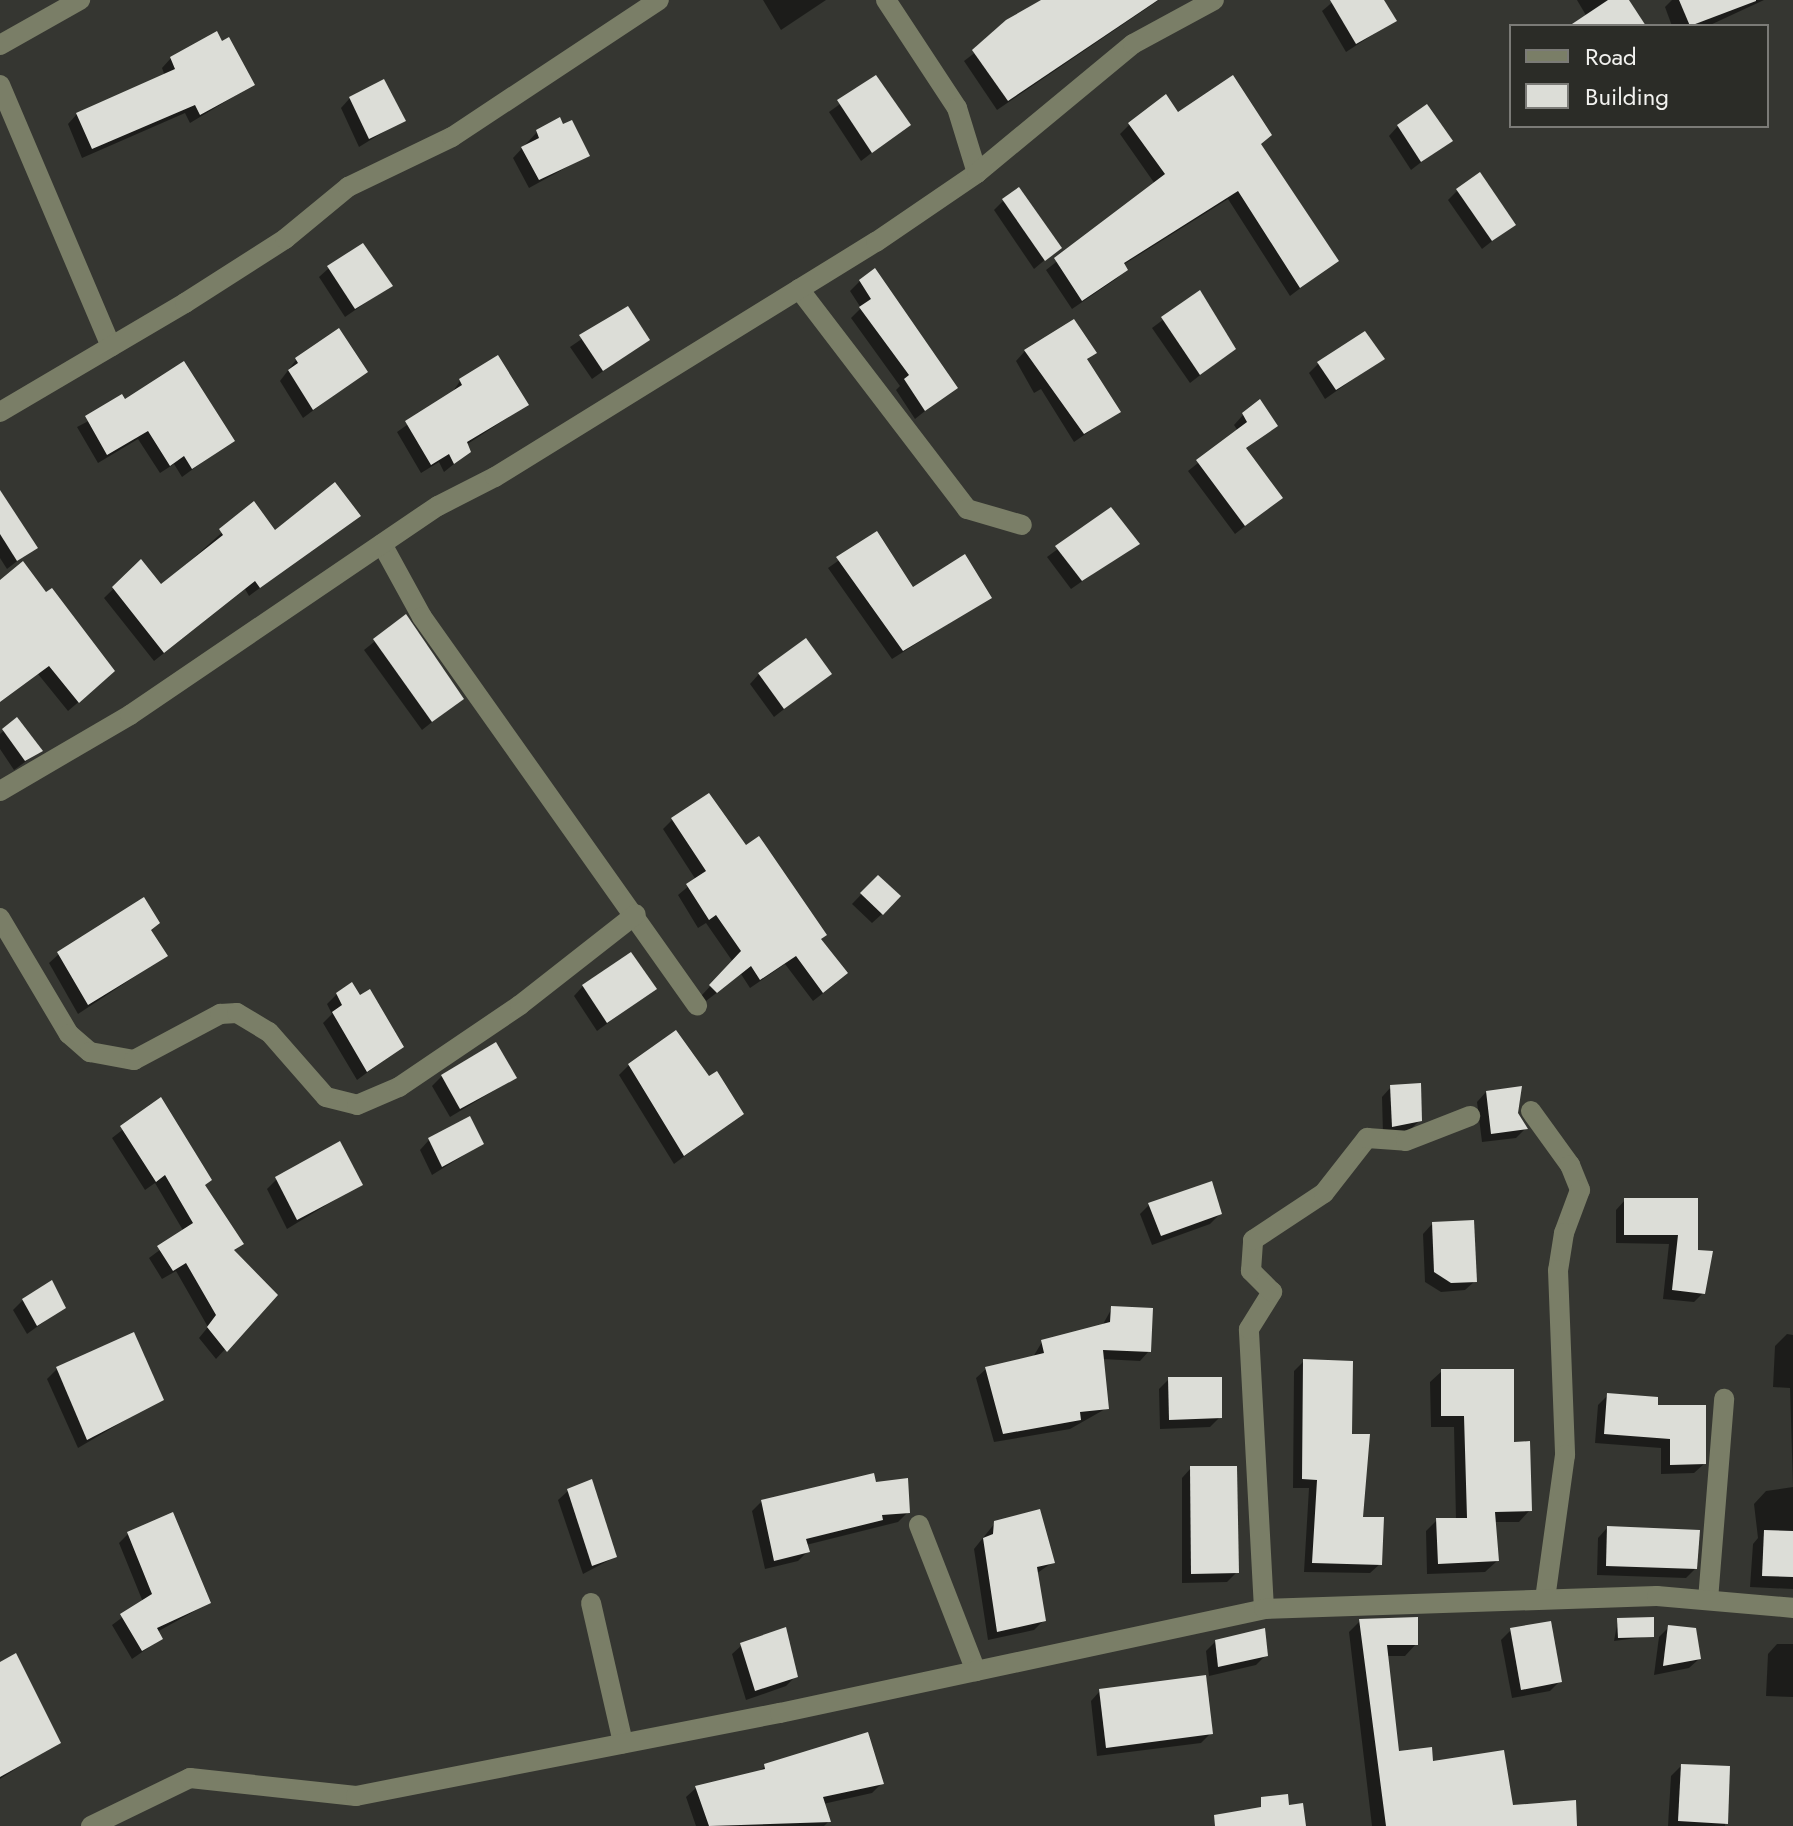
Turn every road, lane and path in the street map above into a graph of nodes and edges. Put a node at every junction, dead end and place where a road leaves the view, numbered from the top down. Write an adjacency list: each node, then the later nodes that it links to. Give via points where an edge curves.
1 (80, 0): 5 (street)
2 (659, 0): 9 (street, via 452,137 348,187 285,239)
3 (886, 0): 7 (street, via 957,108)
4 (1214, 0): 7 (street, via 1133,44)
5 (0, 45)
6 (0, 85): 9 (street)
7 (977, 173): 8 (street)
8 (799, 289): 11 (street, via 967,509); 12 (street)
9 (111, 346): 10 (street)
10 (0, 412)
11 (1022, 525)
12 (382, 544): 13 (street, via 130,715); 14 (street, via 422,617)
13 (0, 791)
14 (636, 914): 15 (street, via 520,1005 399,1087 357,1105 326,1097 269,1032 237,1013 220,1014 152,1055 134,1060 90,1052 69,1034); 16 (street)
15 (0, 918)
16 (697, 1006)
17 (1531, 1111): 21 (street, via 1570,1165 1580,1190 1564,1233 1558,1270 1565,1455)
18 (1470, 1116): 25 (street, via 1406,1141 1367,1138 1324,1193 1253,1240 1251,1271 1272,1292 1249,1329)
19 (1724, 1399): 22 (street)
20 (919, 1525): 26 (street)
21 (1545, 1599): 22 (street); 25 (street)
22 (1708, 1600): 24 (street)
23 (591, 1603): 27 (street)
24 (1793, 1608)
25 (1264, 1609): 26 (street)
26 (976, 1671): 27 (street)
27 (623, 1743): 28 (street, via 356,1796 190,1778)
28 (91, 1826)

